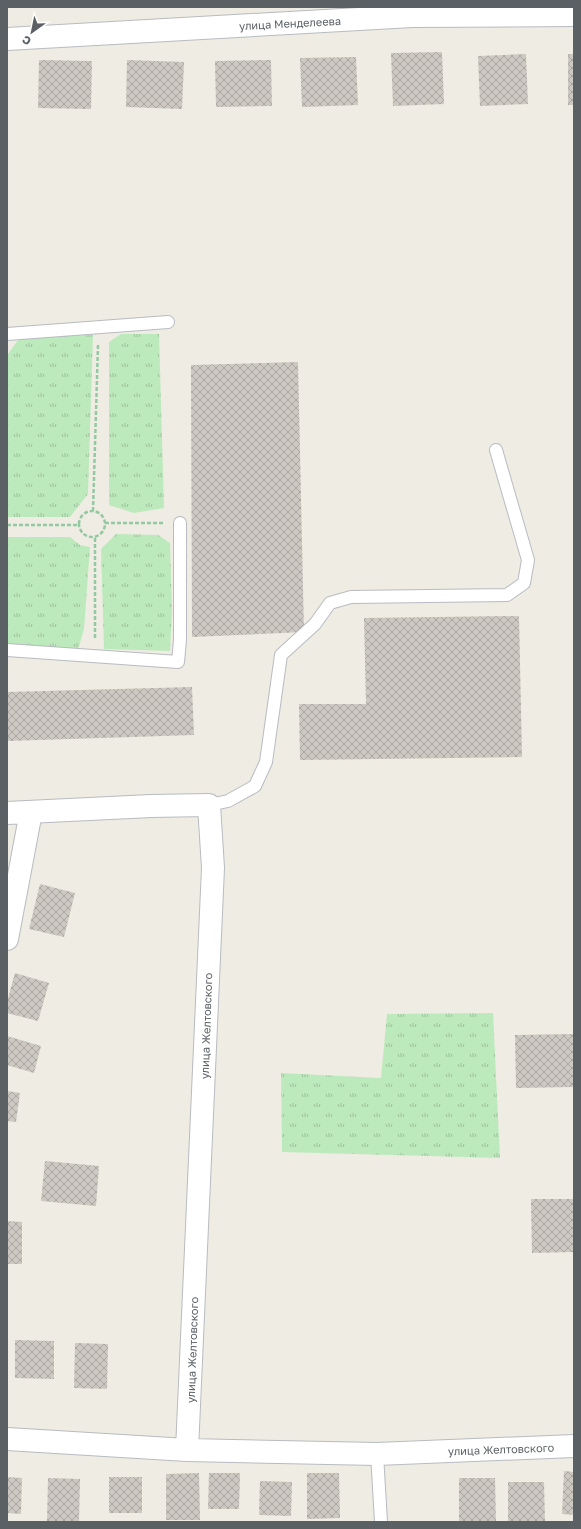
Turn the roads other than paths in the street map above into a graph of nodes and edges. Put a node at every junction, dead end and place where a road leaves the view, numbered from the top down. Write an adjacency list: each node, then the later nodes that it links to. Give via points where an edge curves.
1 (412, 11): 2 (street, улица Менделеева); 3 (street, улица Менделеева)
2 (574, 15)
3 (7, 39)
4 (168, 322): 5 (lane)
5 (7, 334)
6 (496, 450): 9 (lane, via 528,560 524,583 507,595 351,597 330,603 315,624 281,655 266,762 255,786 228,801)
7 (180, 523): 8 (lane, via 178,662)
8 (7, 650)
9 (209, 805): 10 (street); 15 (street, улица Желтовского, via 213,868)
10 (31, 812): 11 (street); 12 (street)
11 (7, 813)
12 (7, 939)
13 (7, 1439): 15 (street, улица Желтовского)
14 (574, 1446): 16 (street, улица Желтовского)
15 (187, 1450): 16 (street, улица Желтовского)
16 (377, 1454): 17 (lane)
17 (381, 1522)

